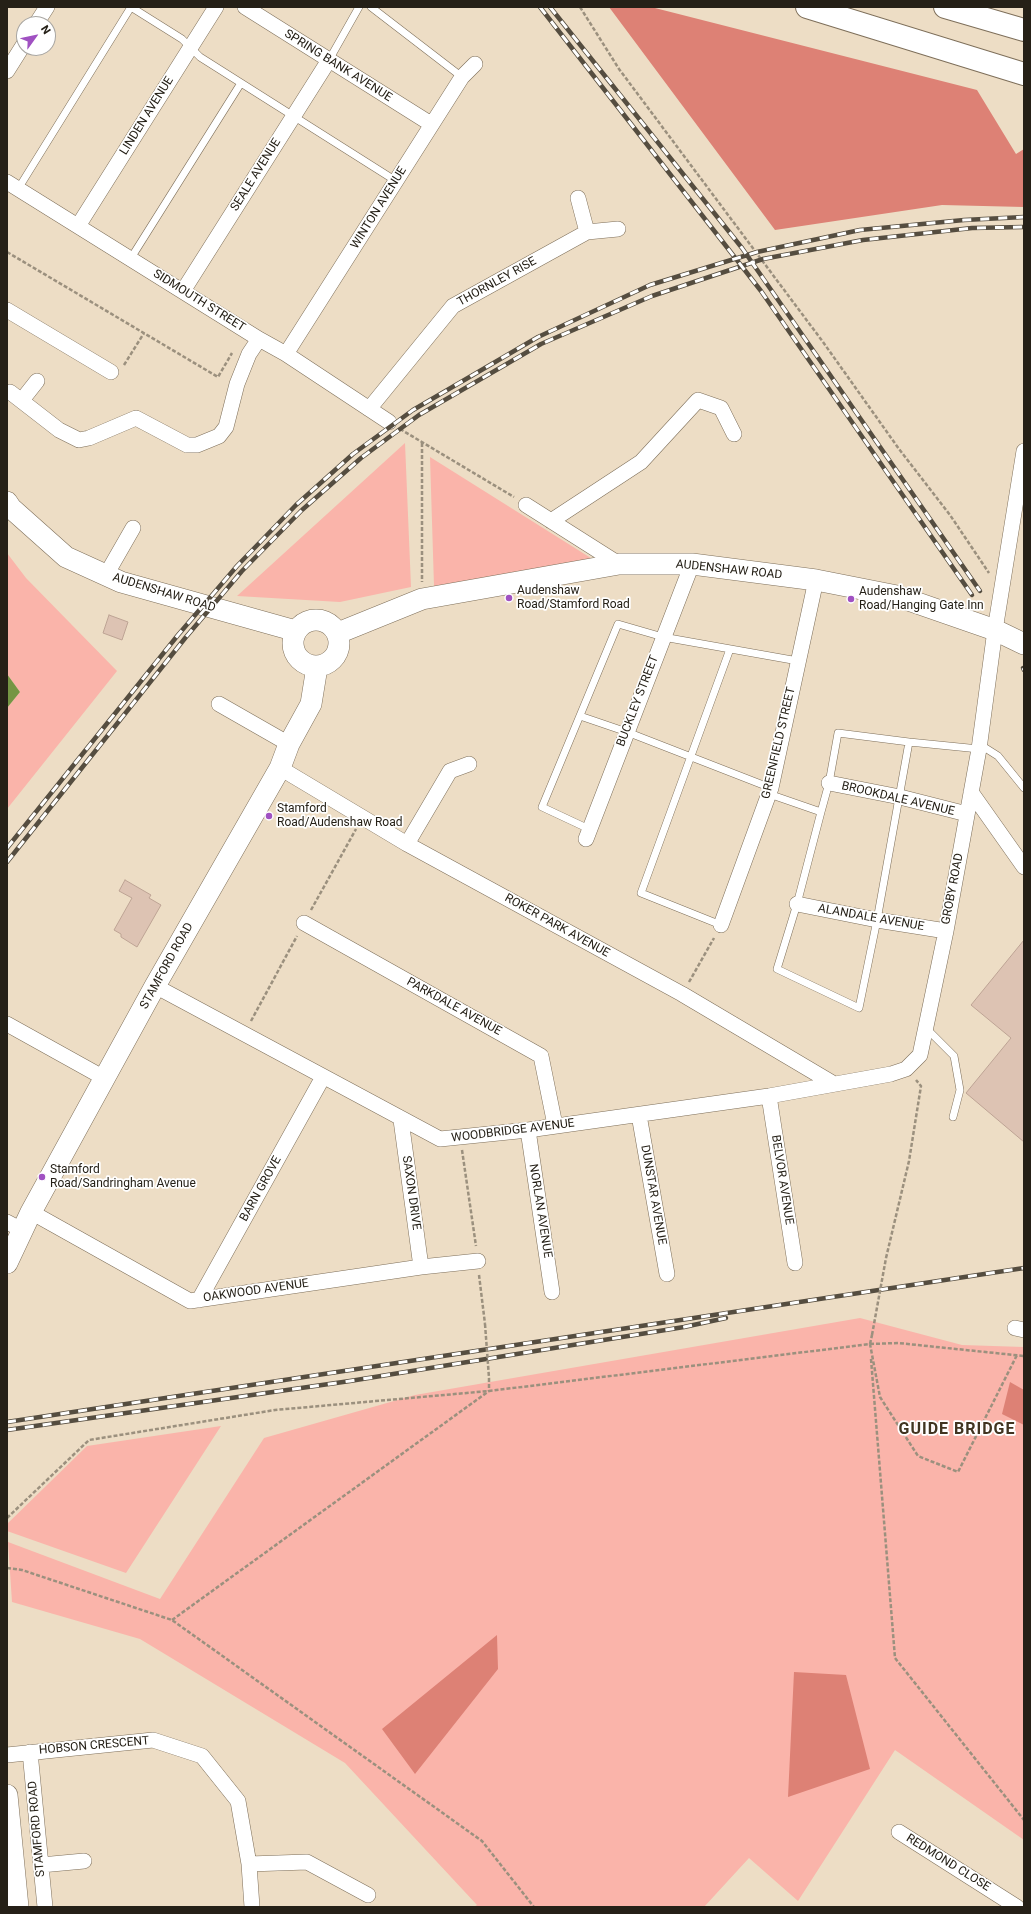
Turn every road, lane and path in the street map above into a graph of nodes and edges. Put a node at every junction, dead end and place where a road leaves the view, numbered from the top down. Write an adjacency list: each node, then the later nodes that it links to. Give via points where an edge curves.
1 (47, 7): 9 (street)
2 (216, 7): 11 (street, LINDEN AVENUE)
3 (245, 7): 14 (street, SPRING BANK AVENUE)
4 (359, 7): 14 (lane)
5 (371, 7): 18 (lane)
6 (580, 7): 51 (path, via 619,70 819,336 899,449 950,515)
7 (807, 7): 12 (highway)
8 (945, 7): 10 (highway)
9 (41, 16)
10 (1024, 30)
11 (190, 48): 19 (lane); 24 (lane, via 182,39 131,7); 26 (street, LINDEN AVENUE)
12 (965, 55): 17 (highway); 20 (highway)
13 (16, 56): 16 (street)
14 (329, 60): 21 (street, SEALE AVENUE); 22 (street, SPRING BANK AVENUE)
15 (475, 64): 18 (street, WINTON AVENUE)
16 (7, 71)
17 (1024, 74)
18 (462, 77): 22 (street, WINTON AVENUE)
19 (242, 83): 21 (lane); 30 (lane)
20 (1024, 84)
21 (293, 116): 23 (lane); 31 (street, SEALE AVENUE)
22 (431, 124): 23 (street, WINTON AVENUE)
23 (396, 180): 35 (street, WINTON AVENUE)
24 (12, 185): 26 (street, SIDMOUTH STREET)
25 (578, 198): 28 (street)
26 (78, 226): 30 (street, SIDMOUTH STREET)
27 (618, 229): 28 (street, THORNLEY RISE)
28 (587, 232): 39 (street, THORNLEY RISE, via 452,306)
29 (7, 252): 33 (path)
30 (131, 258): 31 (street, SIDMOUTH STREET)
31 (183, 291): 34 (street, SIDMOUTH STREET)
32 (7, 310): 36 (street)
33 (144, 333): 36 (path, via 124,365); 37 (path)
34 (259, 339): 35 (street, SIDMOUTH STREET); 38 (street, via 237,384 226,427 219,436 197,445 187,445 136,418 79,440 59,430 16,396)
35 (286, 354): 39 (street, SIDMOUTH STREET)
36 (111, 372)
37 (217, 377)
38 (37, 381)
39 (369, 409): 40 (street, SIDMOUTH STREET)
40 (389, 422): 42 (path)
41 (734, 434): 46 (street, via 720,408 698,400 641,462)
42 (422, 442): 45 (path); 53 (path)
43 (1024, 451): 54 (street, GROBY ROAD)
44 (7, 502): 50 (main road, AUDENSHAW ROAD, via 66,557)
45 (526, 505): 46 (street)
46 (552, 521): 48 (street)
47 (133, 528): 50 (street)
48 (619, 564): 49 (main road, AUDENSHAW ROAD); 53 (main road, AUDENSHAW ROAD)
49 (692, 564): 52 (main road, AUDENSHAW ROAD); 57 (street, BUCKLEY STREET)
50 (106, 575): 55 (main road, AUDENSHAW ROAD, via 121,582)
51 (992, 578)
52 (816, 580): 54 (main road, AUDENSHAW ROAD, via 897,596); 60 (street, GREENFIELD STREET)
53 (422, 599): 56 (main road, AUDENSHAW ROAD)
54 (994, 630): 58 (main road, AUDENSHAW ROAD); 67 (street, GROBY ROAD)
55 (296, 631): 56 (main road, via 307,622 318,620 330,625); 61 (main road, via 293,640 296,654 304,663)
56 (338, 633): 61 (main road, via 340,644 337,655 330,662)
57 (663, 637): 59 (lane); 63 (lane, via 618,624); 64 (street, BUCKLEY STREET)
58 (1024, 644)
59 (730, 649): 60 (lane); 68 (lane)
60 (798, 661): 73 (street, GREENFIELD STREET)
61 (317, 667): 66 (main road, STAMFORD ROAD, via 311,704)
62 (219, 704): 66 (street)
63 (580, 716): 64 (lane); 78 (lane, via 542,807)
64 (627, 732): 68 (lane); 78 (street, BUCKLEY STREET)
65 (909, 742): 67 (lane); 71 (lane, via 838,733); 75 (lane)
66 (290, 744): 70 (main road, STAMFORD ROAD)
67 (979, 747): 72 (lane, via 998,756); 74 (street, GROBY ROAD)
68 (691, 757): 73 (lane); 84 (lane, via 641,893)
69 (469, 764): 79 (street, via 450,771)
70 (280, 768): 79 (street, ROKER PARK AVENUE); 86 (main road, STAMFORD ROAD)
71 (829, 783): 75 (street, BROOKDALE AVENUE); 76 (lane)
72 (1024, 788)
73 (770, 791): 76 (lane); 84 (street, GREENFIELD STREET)
74 (971, 792): 77 (street, GROBY ROAD); 80 (street)
75 (900, 797): 77 (street, BROOKDALE AVENUE); 82 (lane)
76 (821, 812): 81 (lane)
77 (967, 814): 85 (street, GROBY ROAD)
78 (588, 834)
79 (407, 844): 87 (street, ROKER PARK AVENUE)
80 (1024, 867)
81 (797, 904): 82 (street, ALANDALE AVENUE); 82 (lane, via 777,969 859,1008)
82 (877, 920): 85 (street, ALANDALE AVENUE)
83 (304, 923): 98 (street, PARKDALE AVENUE, via 541,1056)
84 (721, 925): 87 (path)
85 (946, 930): 89 (street, GROBY ROAD)
86 (155, 986): 91 (street, WOODBRIDGE AVENUE); 92 (main road, STAMFORD ROAD)
87 (682, 994): 93 (street, ROKER PARK AVENUE)
88 (7, 1024): 92 (street)
89 (926, 1028): 90 (street, GROBY ROAD, via 920,1054); 96 (lane, via 954,1056 960,1090)
90 (906, 1069): 93 (street); 110 (path, bridge, via 921,1086 909,1161 886,1258)
91 (323, 1077): 97 (street, WOODBRIDGE AVENUE); 109 (street, BARN GROVE)
92 (106, 1079): 101 (main road, STAMFORD ROAD)
93 (834, 1084): 94 (street, WOODBRIDGE AVENUE)
94 (769, 1096): 95 (street, WOODBRIDGE AVENUE); 105 (street, BELVOR AVENUE)
95 (639, 1115): 98 (street, WOODBRIDGE AVENUE); 107 (street, DUNSTAR AVENUE)
96 (953, 1117)
97 (401, 1120): 100 (street, WOODBRIDGE AVENUE, via 440,1139); 106 (street, SAXON DRIVE)
98 (555, 1125): 99 (street, WOODBRIDGE AVENUE)
99 (528, 1130): 100 (street, WOODBRIDGE AVENUE); 108 (street, NORLAN AVENUE)
100 (460, 1138): 103 (path)
101 (31, 1212): 102 (main road, STAMFORD ROAD); 109 (street, OAKWOOD AVENUE, via 190,1301)
102 (14, 1226): 104 (main road, STAMFORD ROAD)
103 (478, 1261): 106 (street, OAKWOOD AVENUE); 113 (path, bridge)
104 (7, 1263)
105 (795, 1263)
106 (421, 1267): 109 (street, OAKWOOD AVENUE)
107 (667, 1274)
108 (552, 1292)
109 (199, 1300)
110 (870, 1344): 111 (path, via 898,1343); 111 (path, via 880,1397 918,1456 958,1472); 113 (path); 120 (path, via 895,1658)
111 (1017, 1355): 112 (path)
112 (1024, 1356)
113 (489, 1391): 114 (path, via 275,1410 89,1440); 116 (path)
114 (7, 1518)
115 (7, 1568): 116 (path, via 22,1570)
116 (172, 1620): 130 (path, via 482,1841)
117 (30, 1752): 118 (street, HOBSON CRESCENT); 124 (street, HOBSON CRESCENT, via 153,1740 202,1756 238,1801); 125 (street, STAMFORD ROAD)
118 (7, 1755)
119 (7, 1795): 121 (main road)
120 (1024, 1820)
121 (9, 1831): 127 (main road)
122 (899, 1832): 131 (street, REDMOND CLOSE)
123 (84, 1861): 125 (street)
124 (249, 1864): 126 (street, via 307,1862); 129 (street, HOBSON CRESCENT)
125 (41, 1865): 128 (street, STAMFORD ROAD)
126 (368, 1895)
127 (18, 1907)
128 (45, 1907)
129 (252, 1907)
130 (534, 1907)
131 (1017, 1907)

